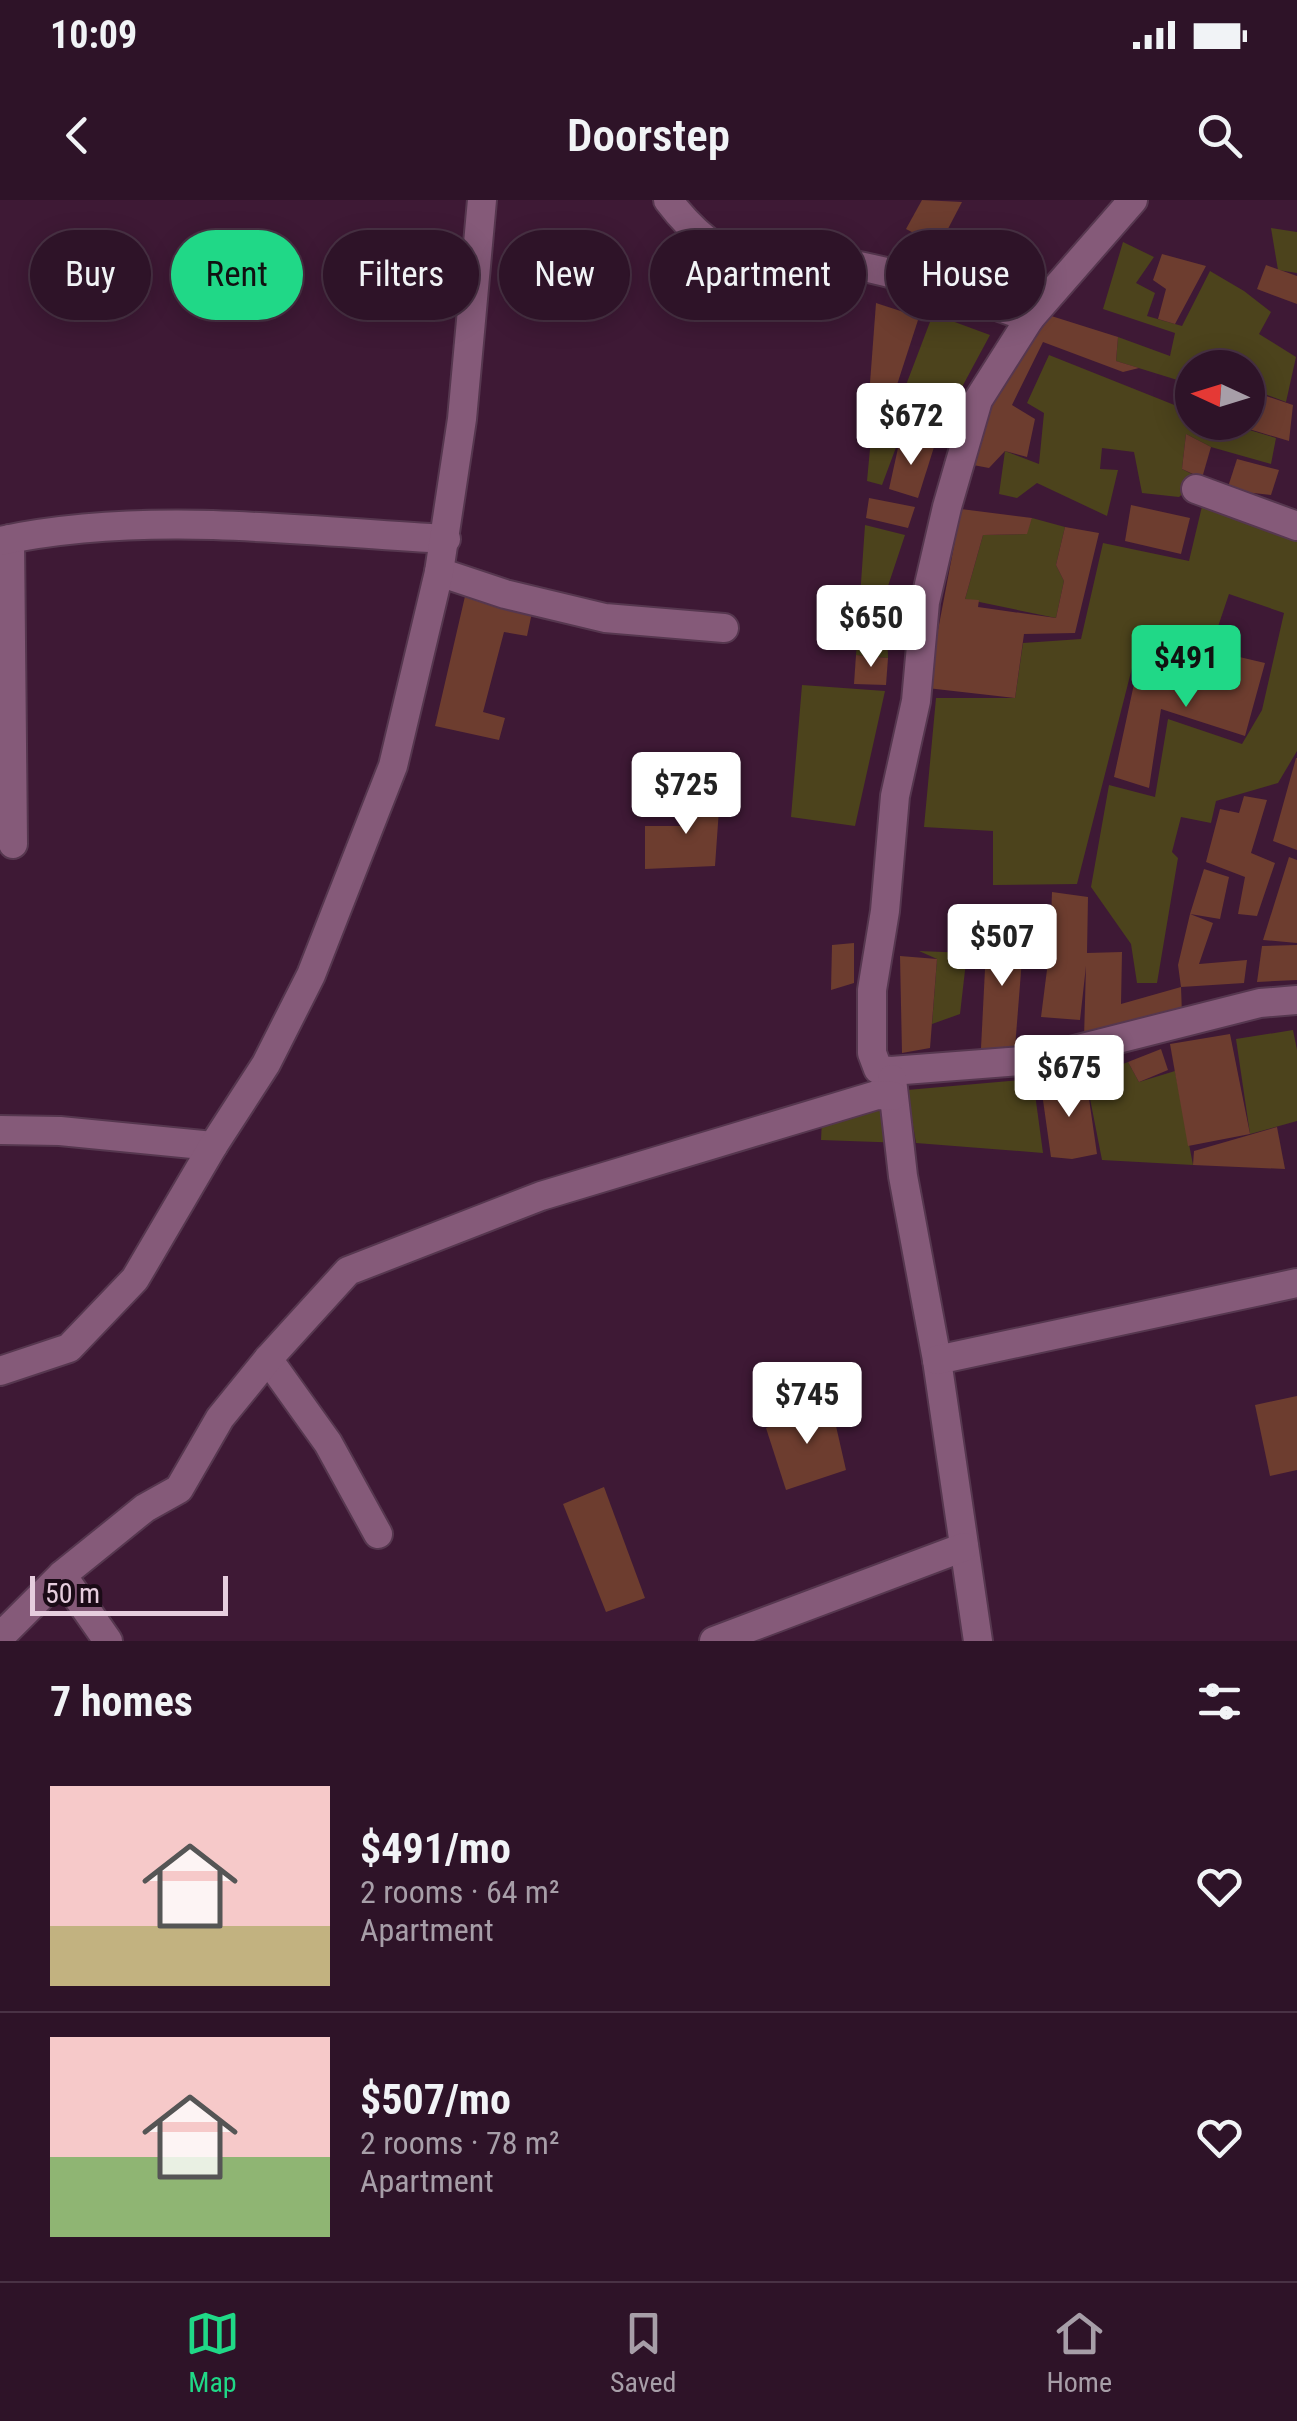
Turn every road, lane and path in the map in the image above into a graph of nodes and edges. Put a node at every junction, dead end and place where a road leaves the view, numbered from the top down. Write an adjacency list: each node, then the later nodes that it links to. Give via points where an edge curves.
1 (482, 200): 9 (street)
2 (668, 200): 4 (street, via 686,224 754,268 838,262)
3 (1133, 200): 5 (street)
4 (886, 273)
5 (1045, 301)
6 (1029, 320): 15 (street, via 978,400 925,602 872,990 872,1053)
7 (1196, 489): 8 (street)
8 (1297, 526)
9 (446, 539): 10 (street, via 200,525 64,530); 11 (street)
10 (5, 540): 13 (street)
11 (439, 572): 12 (street, via 605,618); 17 (street, via 393,766 356,865 293,1011)
12 (724, 628)
13 (13, 844)
14 (1297, 1000): 15 (street, via 1260,1003 1035,1060)
15 (892, 1083): 19 (street, via 877,1096 541,1196 348,1271); 20 (street)
16 (0, 1130): 17 (street)
17 (213, 1146): 21 (street, via 136,1279 68,1348)
18 (1297, 1283): 20 (street)
19 (268, 1359): 22 (street, via 328,1443); 24 (street, via 220,1418 180,1488)
20 (937, 1360): 23 (street)
21 (0, 1371)
22 (378, 1534)
23 (964, 1547): 27 (street); 28 (street)
24 (62, 1575): 25 (street); 26 (street)
25 (0, 1637)
26 (108, 1641)
27 (714, 1641)
28 (978, 1641)

